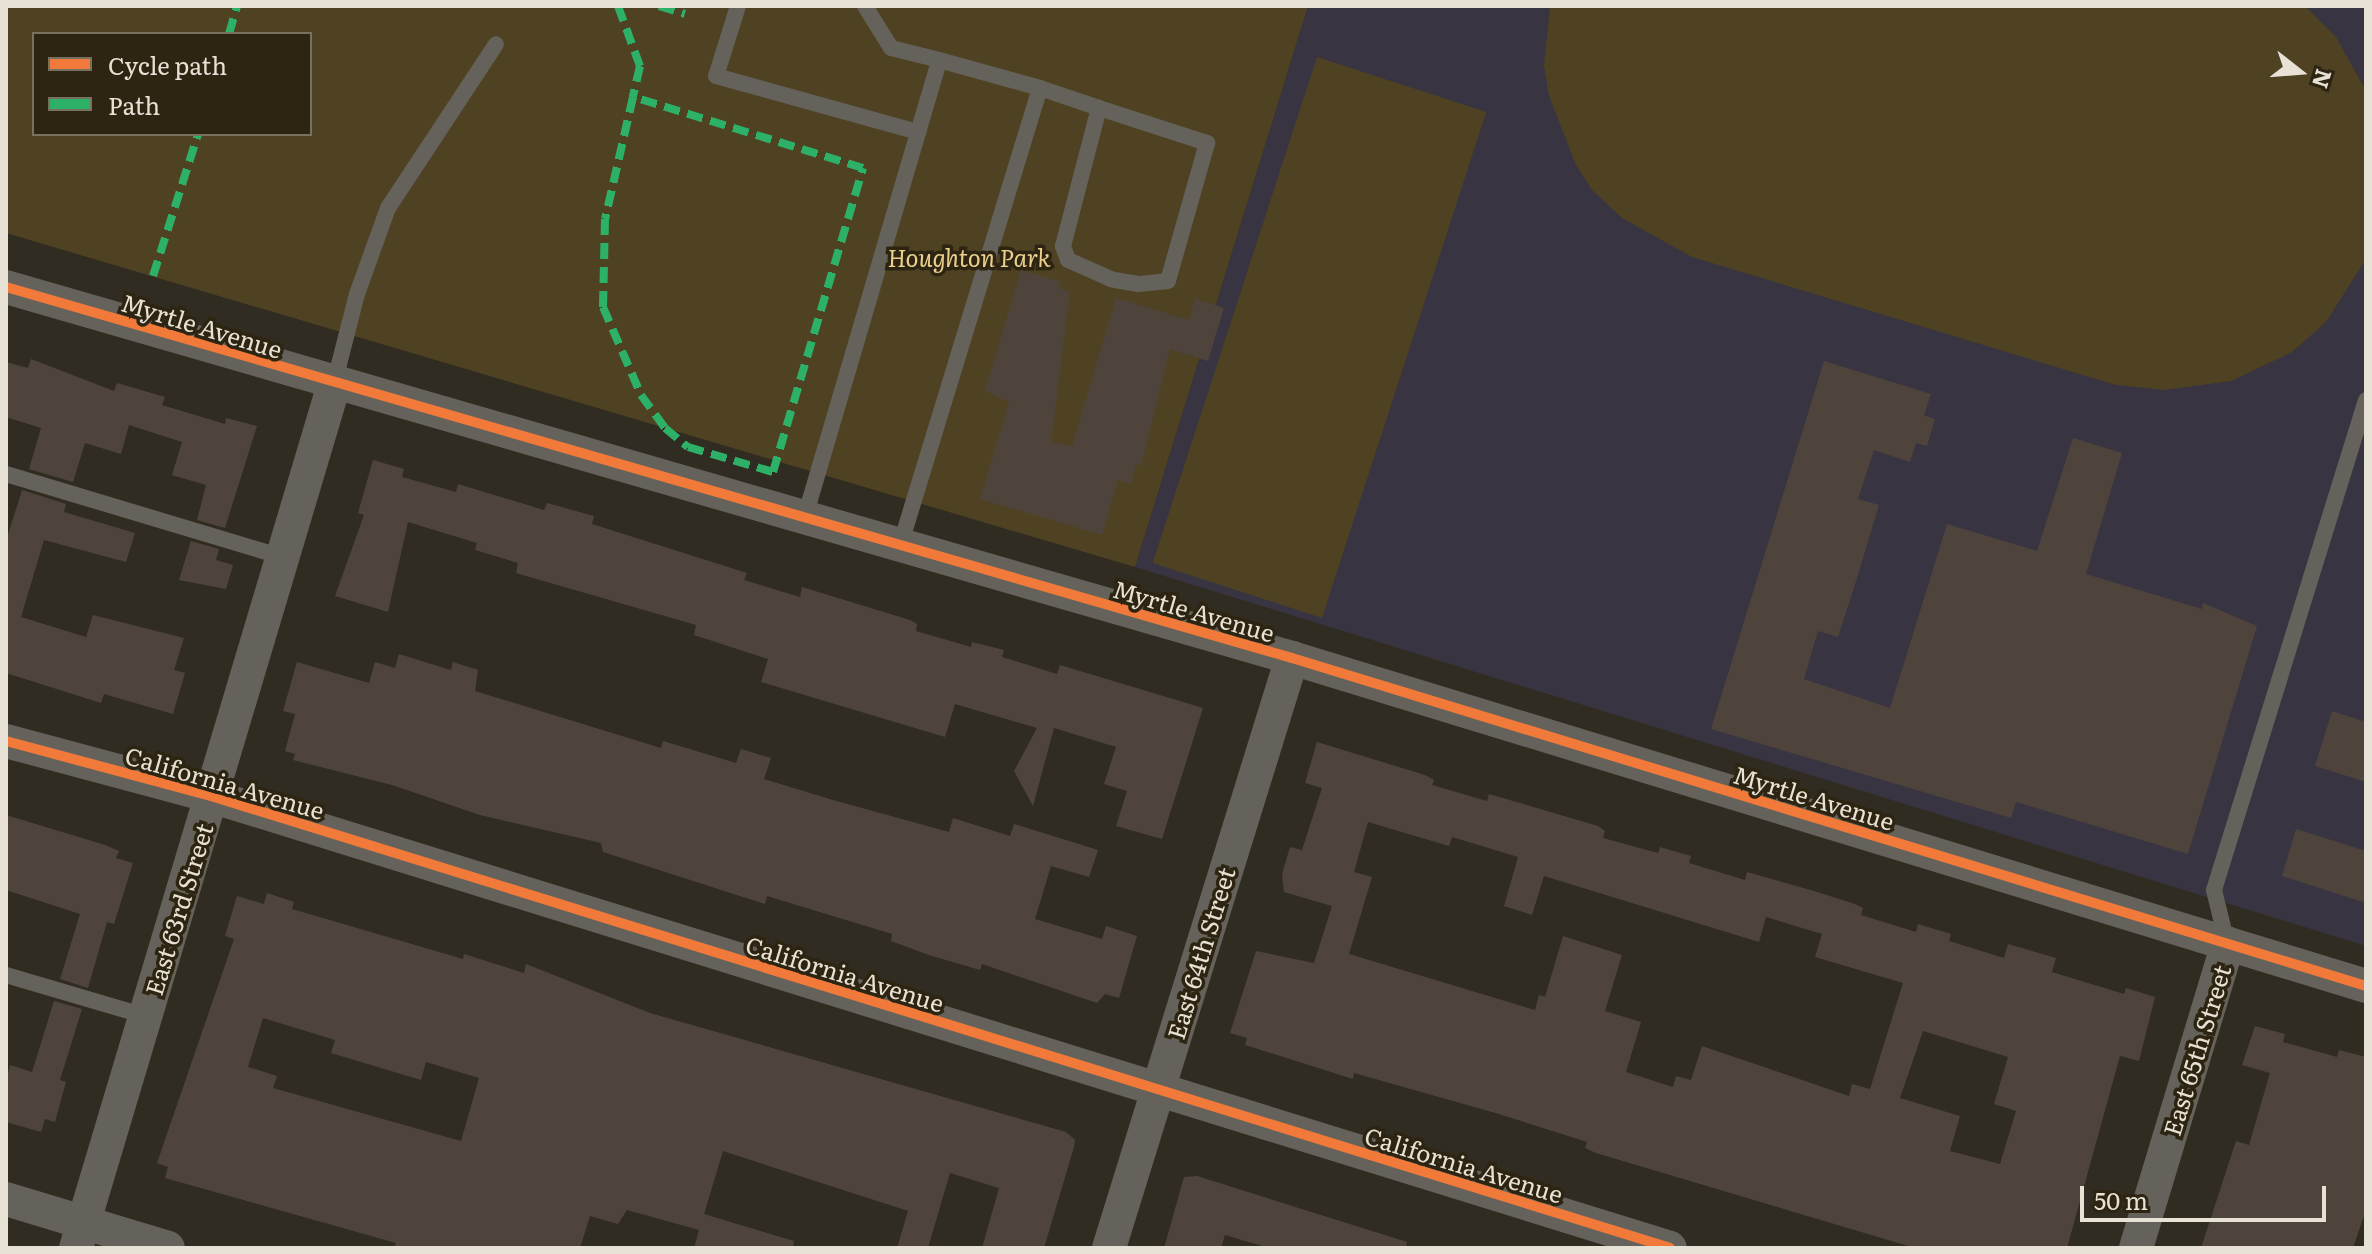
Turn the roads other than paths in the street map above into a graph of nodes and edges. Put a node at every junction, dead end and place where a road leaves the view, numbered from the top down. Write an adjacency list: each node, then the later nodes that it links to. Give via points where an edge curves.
1 (738, 6): 7 (lane, via 716,76)
2 (865, 6): 4 (lane, via 891,48)
3 (496, 44): 9 (lane, via 388,208 357,294)
4 (939, 60): 5 (lane); 7 (lane)
5 (1040, 88): 6 (lane); 13 (lane)
6 (1099, 108): 6 (lane, via 1207,143 1168,281 1138,284 1111,279 1068,260 1063,246)
7 (918, 132): 12 (lane)
8 (6, 287): 9 (street, Myrtle Avenue)
9 (334, 385): 12 (street, Myrtle Avenue); 14 (street, East 63rd Street)
10 (2366, 400): 18 (lane, via 2214,890)
11 (6, 474): 14 (lane)
12 (804, 520): 13 (street, Myrtle Avenue)
13 (900, 547): 15 (street, Myrtle Avenue)
14 (283, 557): 17 (street, East 63rd Street)
15 (1292, 658): 18 (street, Myrtle Avenue); 22 (street, East 64th Street)
16 (6, 741): 17 (street, California Avenue)
17 (211, 796): 21 (street, East 63rd Street); 22 (street, California Avenue)
18 (2228, 944): 20 (street, Myrtle Avenue); 28 (street, East 65th Street)
19 (6, 975): 21 (lane)
20 (2366, 986)
21 (145, 1016): 24 (street, East 63rd Street)
22 (1158, 1091): 26 (street, East 64th Street); 27 (street, California Avenue)
23 (6, 1199): 24 (street)
24 (80, 1235): 25 (street)
25 (168, 1248)
26 (1109, 1248)
27 (1670, 1248)
28 (2136, 1248)

